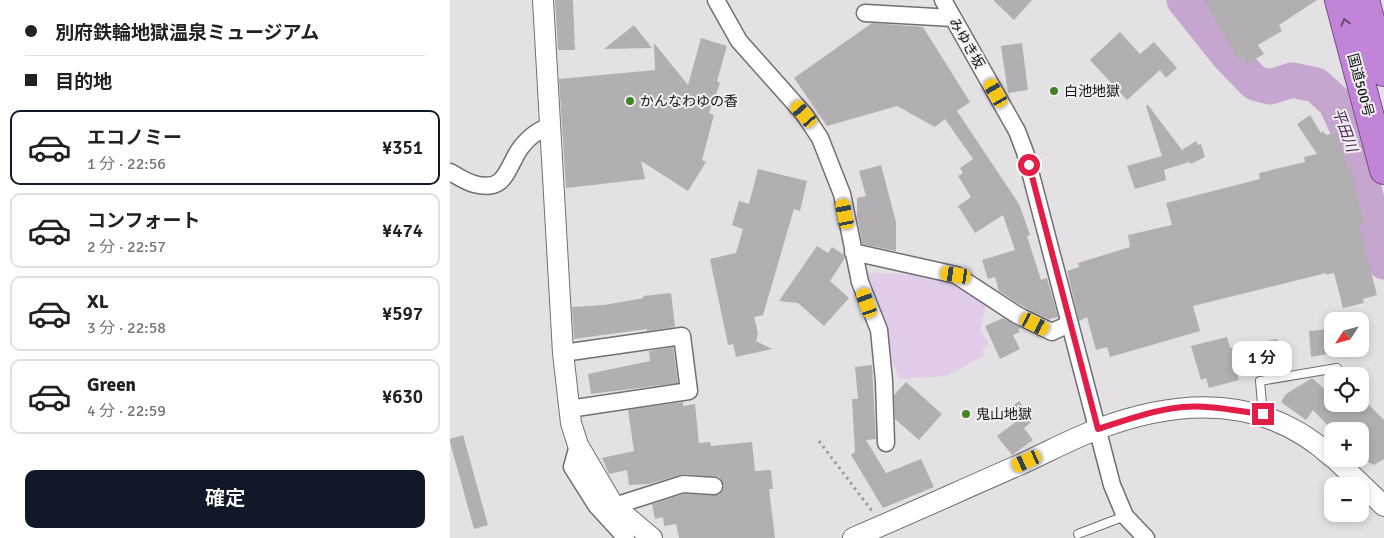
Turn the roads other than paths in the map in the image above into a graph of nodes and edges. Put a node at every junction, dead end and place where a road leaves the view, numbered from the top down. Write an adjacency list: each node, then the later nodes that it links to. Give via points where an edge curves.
1 (542, 0): 9 (street)
2 (716, 0): 12 (street, via 739,41 804,114 820,138 842,194)
3 (943, 0): 7 (street, みゆき坂)
4 (1339, 0): 10 (highway, 国道500号, one-way to 4)
5 (1365, 0): 8 (highway, 国道500号)
6 (865, 13): 7 (street)
7 (952, 18): 13 (street, みゆき坂, via 1017,131)
8 (1384, 72)
9 (550, 126): 11 (street, via 530,136 503,179 494,186 474,184); 14 (street)
10 (1384, 170)
11 (450, 172)
12 (853, 252): 13 (street, via 956,275 1018,315 1052,332); 19 (street, via 860,282 879,330)
13 (1070, 324): 18 (street, みゆき坂)
14 (563, 353): 16 (street); 16 (street, via 682,336 688,369 690,391)
15 (1324, 370): 17 (lane, via 1260,381)
16 (569, 409): 20 (street)
17 (1263, 414): 18 (street, via 1184,407 1150,412); 21 (street)
18 (1098, 429): 26 (street, みゆき坂, via 1112,485); 30 (street)
19 (886, 443)
20 (578, 444): 24 (street); 28 (street, via 572,467 596,505)
21 (1324, 451)
22 (1343, 467): 25 (street)
23 (714, 486): 24 (street, via 683,484)
24 (614, 506): 29 (street)
25 (1384, 506)
26 (1125, 516): 27 (lane); 31 (street)
27 (1078, 534)
28 (626, 538)
29 (652, 538)
30 (853, 538)
31 (1146, 538)

